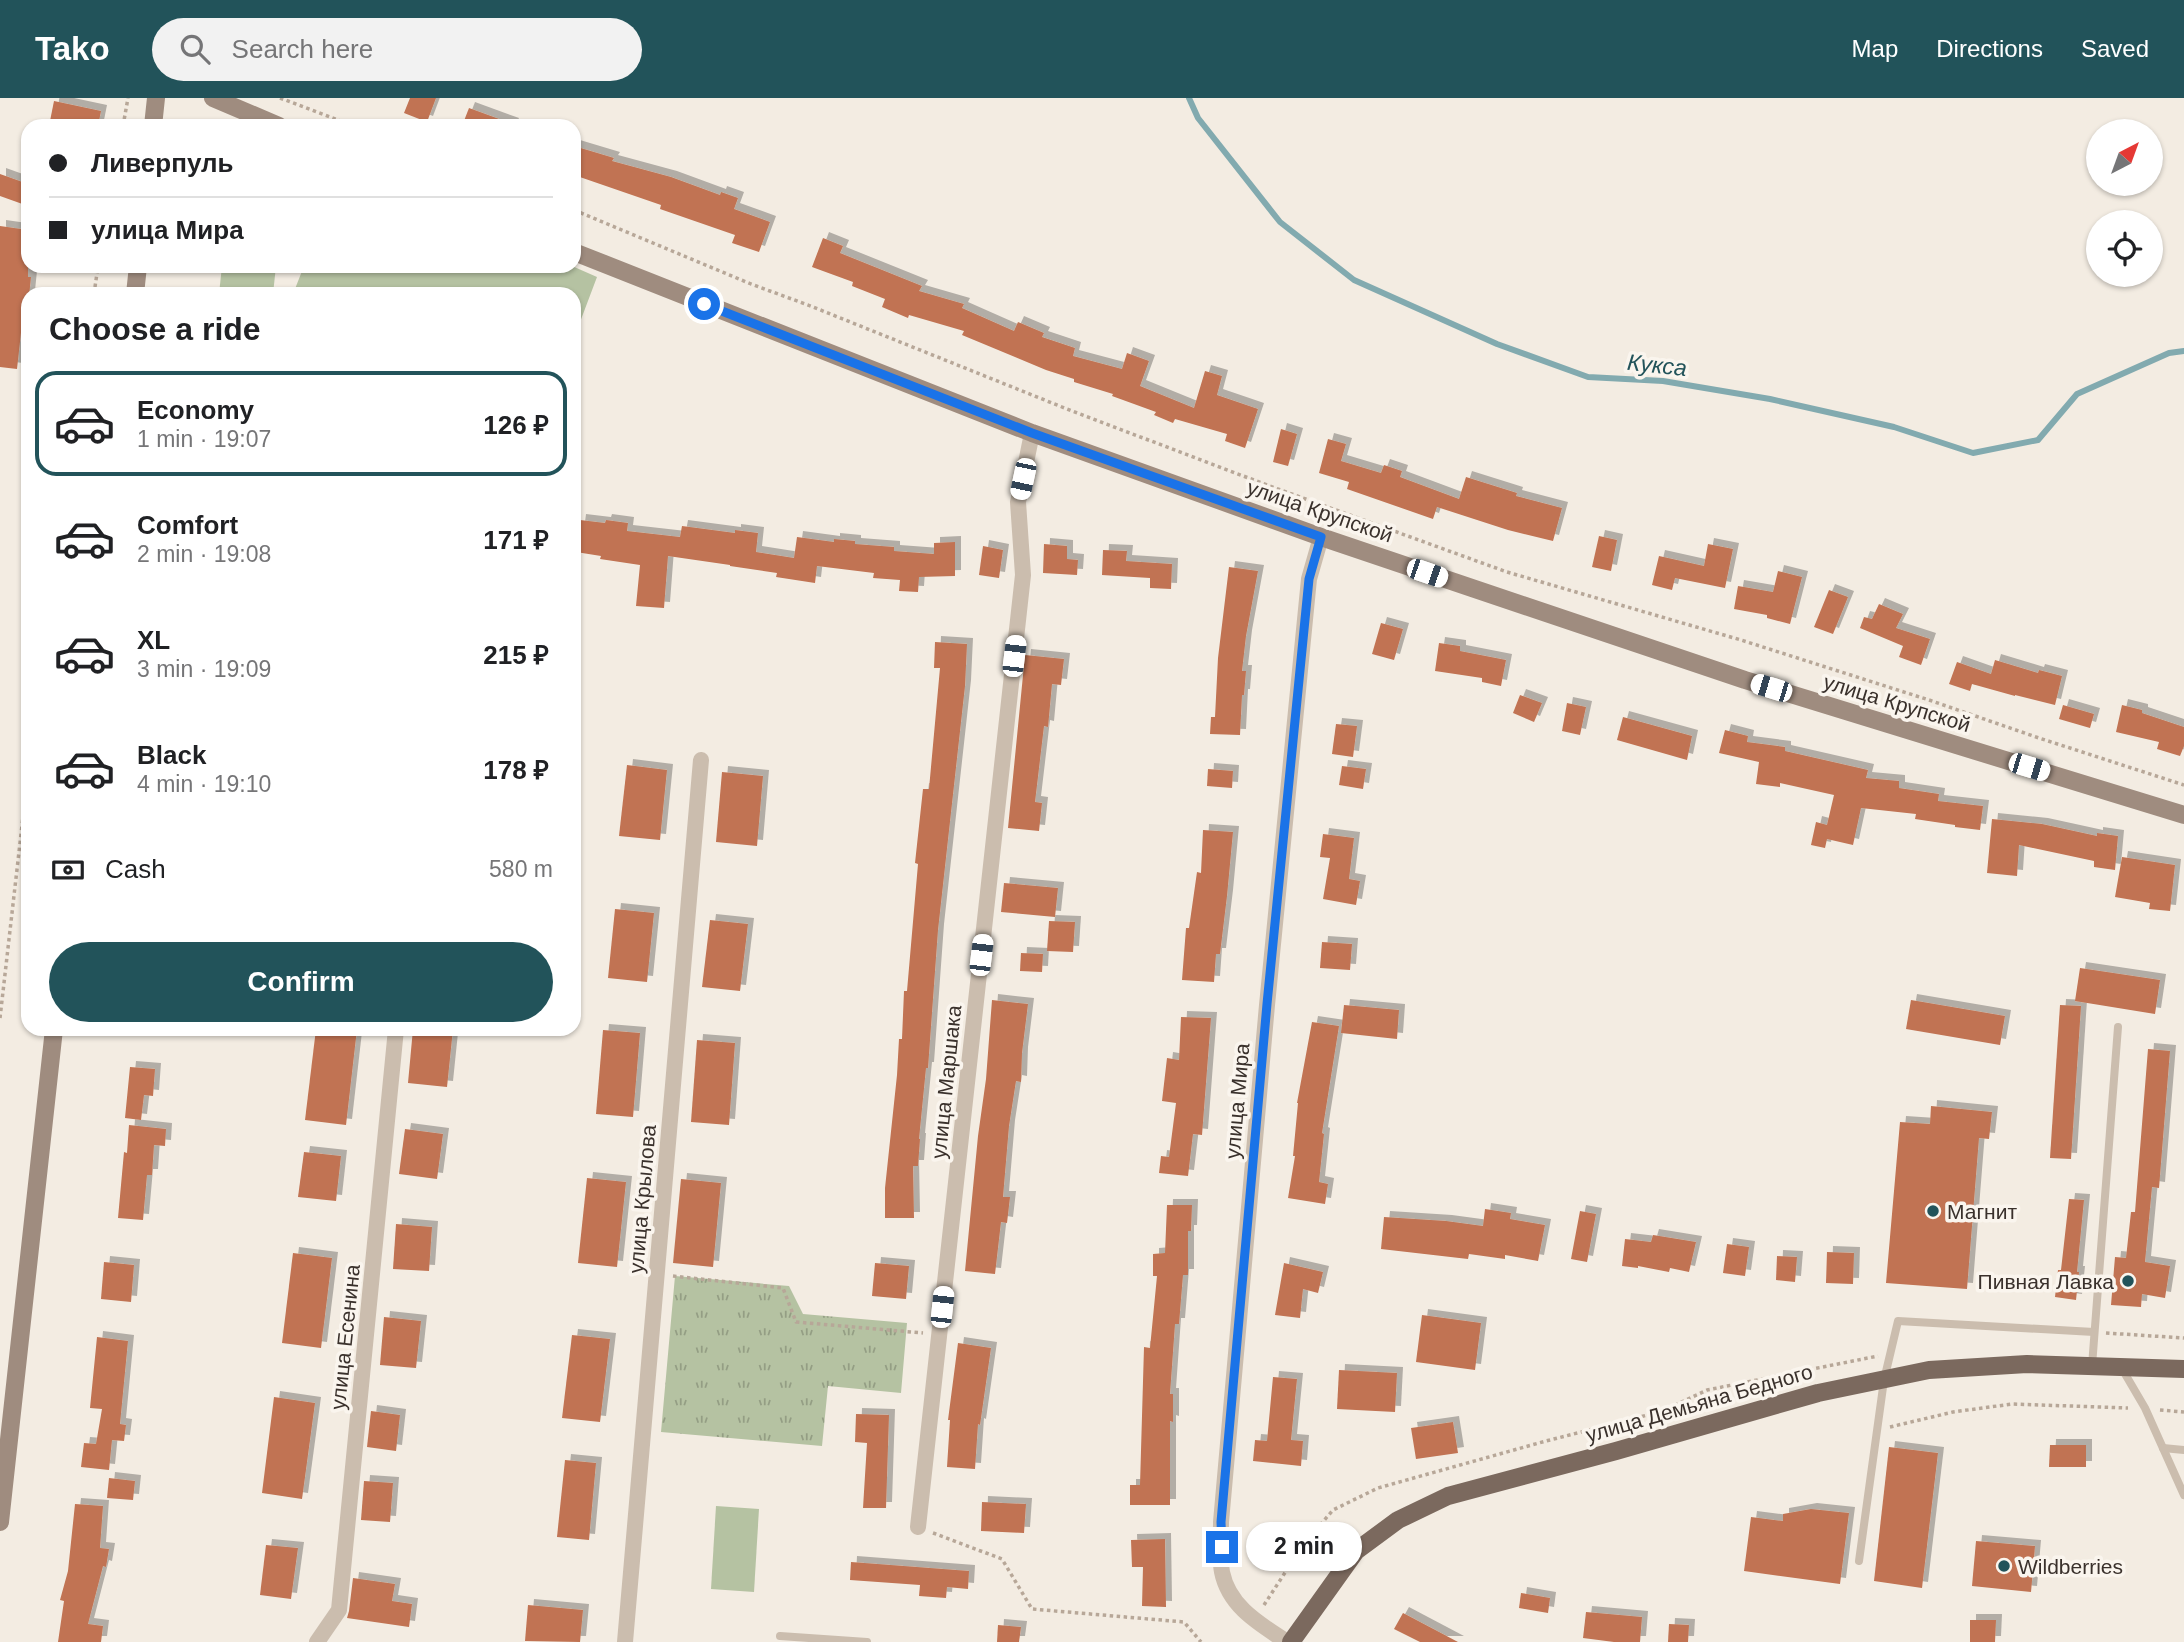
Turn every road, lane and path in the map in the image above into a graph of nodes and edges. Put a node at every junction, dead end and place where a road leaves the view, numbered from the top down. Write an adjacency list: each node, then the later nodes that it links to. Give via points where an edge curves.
1 (128, 98): 5 (path)
2 (156, 98): 6 (street)
3 (213, 98): 7 (street)
4 (280, 98): 8 (path)
5 (124, 119)
6 (154, 119)
7 (262, 119)
8 (336, 119)
9 (581, 213): 14 (path, via 1085,416 1507,572 1741,640)
10 (581, 255): 11 (street, улица Крупской)
11 (1032, 433): 12 (street, улица Крупской); 23 (street, улица Маршака, via 1018,502 1023,575)
12 (1321, 537): 15 (street, улица Крупской, via 1745,680); 43 (street, улица Мира, via 1307,592 1221,1522 1222,1572 1233,1600)
13 (701, 760): 21 (street, улица Крылова)
14 (2184, 785)
15 (2184, 815)
16 (21, 834): 17 (path)
17 (0, 1018)
18 (2118, 1027): 22 (lane)
19 (53, 1036): 35 (street)
20 (395, 1036): 39 (street, улица Есенина, via 339,1610)
21 (657, 1275): 23 (path, via 783,1288 796,1322); 40 (street, улица Крылова)
22 (2094, 1332): 24 (path); 25 (lane); 28 (lane, via 1898,1321)
23 (939, 1334): 36 (street, улица Маршака)
24 (2184, 1338)
25 (2092, 1366): 26 (main road, улица Демьяна Бедного); 28 (main road, улица Демьяна Бедного, via 2027,1364 1929,1370)
26 (2121, 1367): 27 (main road, улица Демьяна Бедного); 29 (lane)
27 (2184, 1369)
28 (1884, 1380): 31 (lane); 43 (main road, улица Демьяна Бедного, via 1818,1393 1448,1496 1398,1520 1356,1551)
29 (2145, 1408): 30 (path); 31 (path, via 2012,1404); 32 (lane)
30 (2184, 1412)
31 (1877, 1429): 37 (lane)
32 (2163, 1448): 33 (lane); 34 (lane)
33 (2184, 1450)
34 (2184, 1495)
35 (0, 1522)
36 (918, 1527): 42 (path, via 1002,1559 1032,1609 1184,1622)
37 (1859, 1561)
38 (780, 1636): 41 (lane)
39 (317, 1642)
40 (625, 1642)
41 (867, 1642)
42 (1201, 1642)
43 (1289, 1642)

